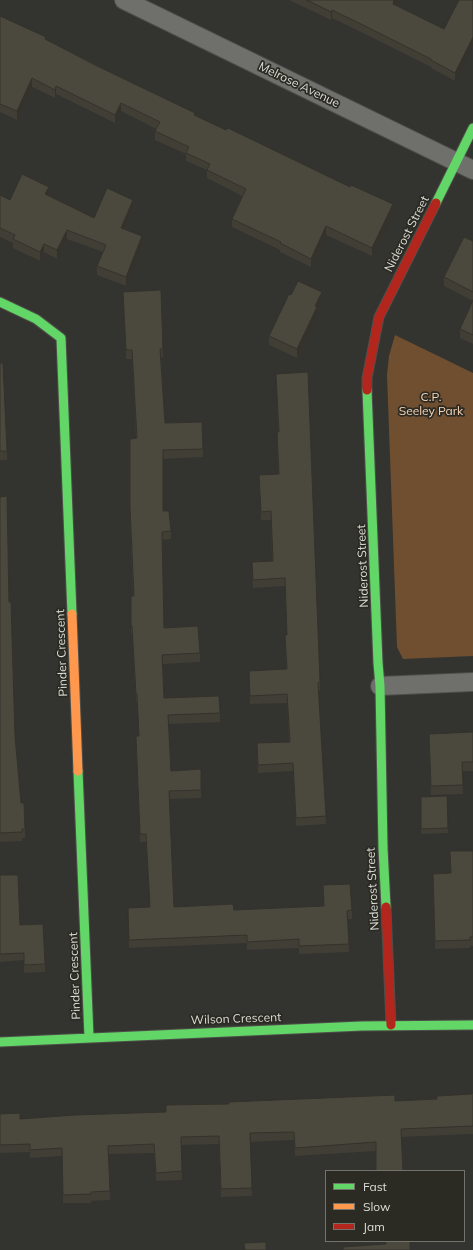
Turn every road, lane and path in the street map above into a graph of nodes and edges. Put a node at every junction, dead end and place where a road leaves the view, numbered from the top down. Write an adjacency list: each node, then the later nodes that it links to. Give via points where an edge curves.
1 (124, 0): 3 (street, Melrose Avenue)
2 (473, 128): 3 (street, Niderost Street)
3 (456, 162): 4 (street, Melrose Avenue); 7 (street, Niderost Street, via 379,317 367,378)
4 (473, 170)
5 (0, 302): 10 (street, Pinder Crescent, via 36,319 61,338)
6 (473, 682): 7 (street)
7 (380, 686): 9 (street, Niderost Street, via 383,848)
8 (473, 1024): 9 (street, Wilson Crescent)
9 (391, 1025): 10 (street, Wilson Crescent)
10 (89, 1037): 11 (street, Wilson Crescent)
11 (0, 1042)

